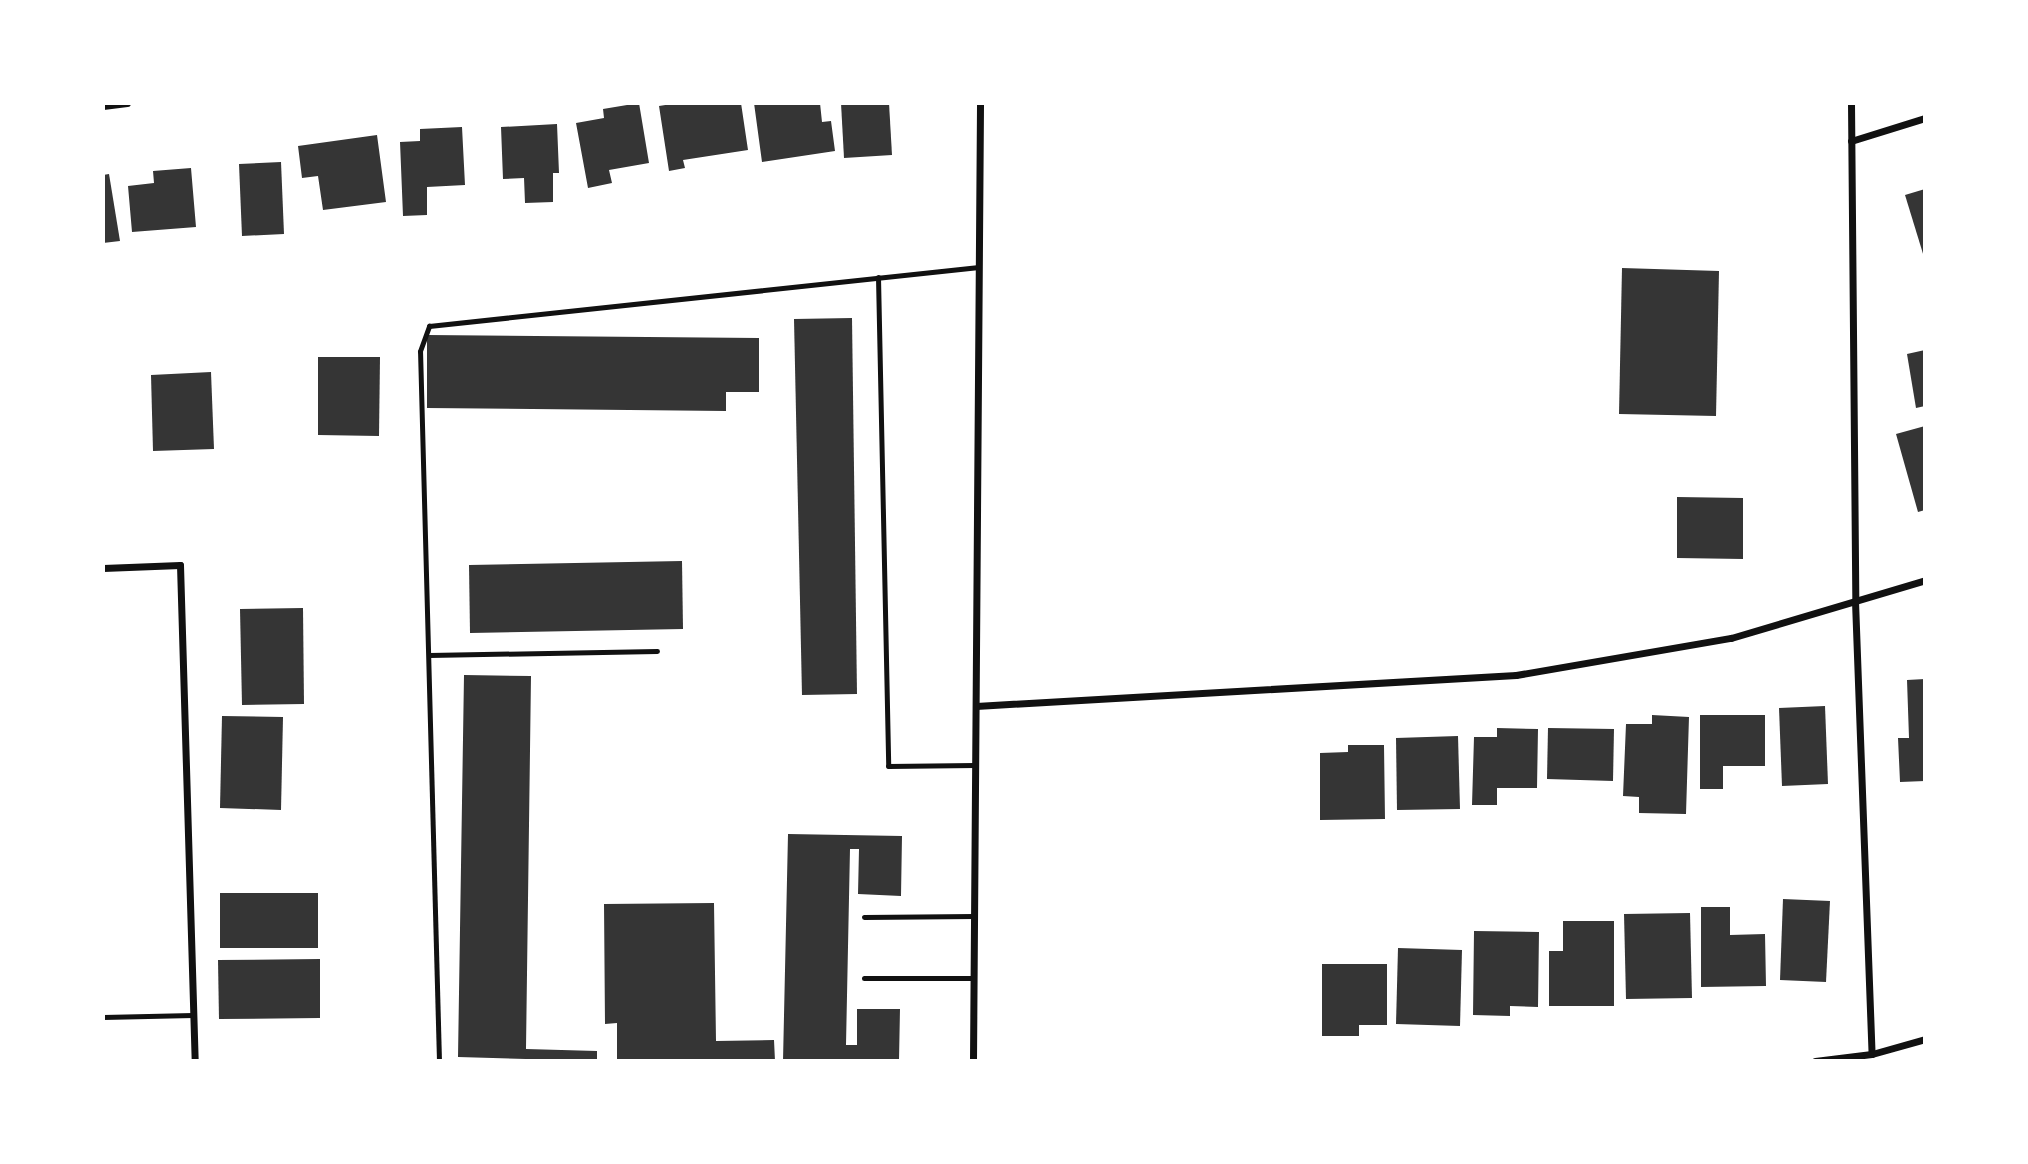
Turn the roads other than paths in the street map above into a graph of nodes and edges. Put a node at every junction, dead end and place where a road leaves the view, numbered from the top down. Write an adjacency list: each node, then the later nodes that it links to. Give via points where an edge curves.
1 (127, 103): 4 (street)
2 (980, 103): 7 (street)
3 (1851, 103): 6 (street)
4 (103, 106)
5 (1925, 118): 6 (street)
6 (1851, 141): 11 (street)
7 (979, 267): 8 (lane); 14 (street)
8 (878, 277): 13 (lane, via 429,326 420,351); 15 (lane, via 888,766)
9 (103, 568): 20 (street, via 180,565)
10 (1925, 580): 11 (street)
11 (1856, 601): 14 (street, via 1731,638 1516,675); 23 (street)
12 (657, 652): 13 (lane)
13 (429, 655): 25 (lane)
14 (976, 706): 15 (street)
15 (975, 765): 16 (street)
16 (974, 916): 17 (lane); 19 (street)
17 (864, 917)
18 (864, 978): 19 (lane)
19 (974, 978): 26 (street)
20 (193, 1015): 21 (lane); 24 (street)
21 (103, 1017)
22 (1925, 1039): 23 (street)
23 (1872, 1054): 27 (street)
24 (194, 1061)
25 (439, 1061)
26 (973, 1061)
27 (1815, 1061)

